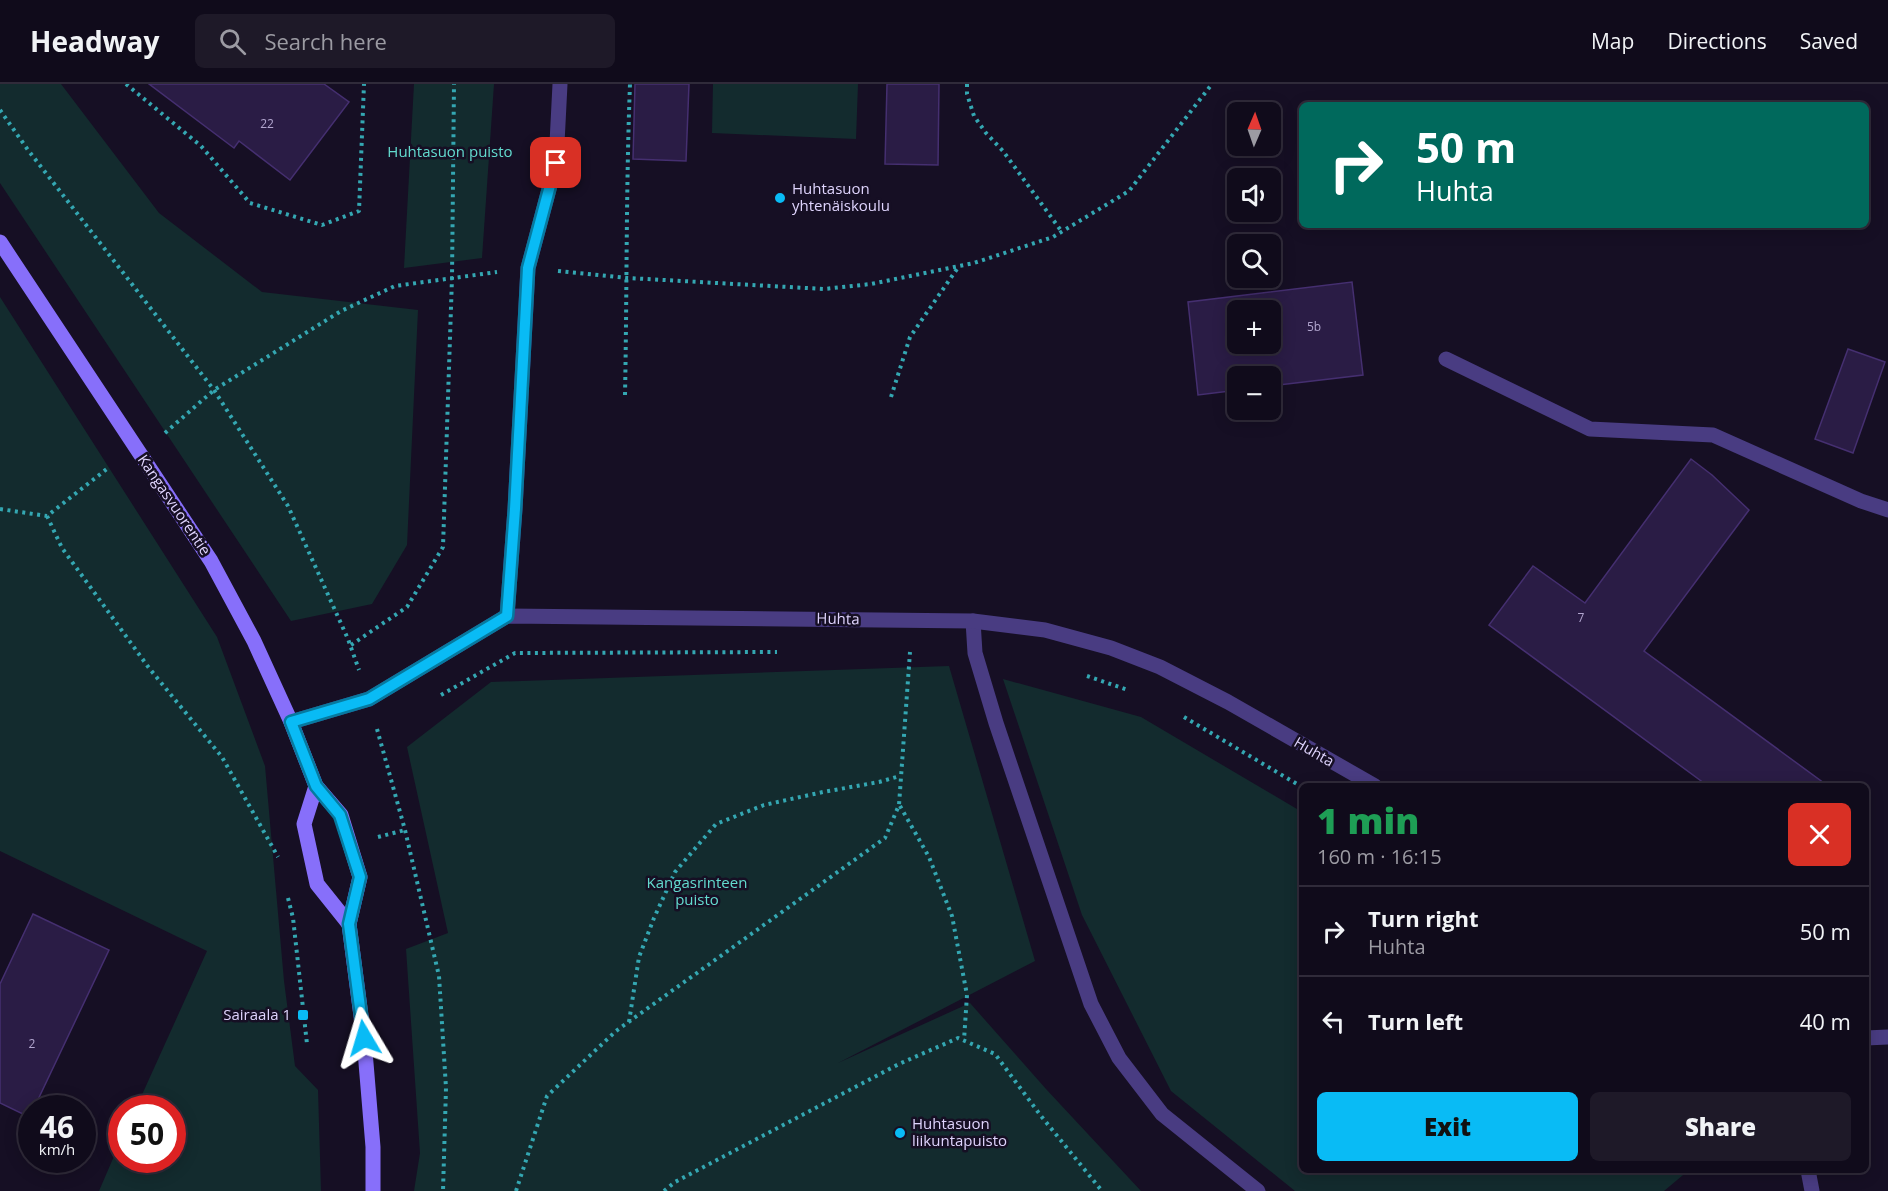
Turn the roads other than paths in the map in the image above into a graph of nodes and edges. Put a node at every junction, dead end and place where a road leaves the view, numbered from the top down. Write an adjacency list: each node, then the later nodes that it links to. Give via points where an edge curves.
1 (560, 84): 5 (street, via 556,163 528,268)
2 (0, 242): 7 (main road, Kangasvuorentie, via 211,561)
3 (1446, 359): 4 (street, via 1590,429 1713,435)
4 (1888, 510)
5 (507, 616): 6 (street, Huhta); 7 (street, via 369,699)
6 (973, 621): 8 (street, Huhta, via 1045,630 1111,648 1160,667); 15 (street, via 975,653 996,723 1096,1013 1119,1058 1162,1114)
7 (291, 722): 9 (main road, Kangasvuorentie)
8 (1370, 783)
9 (316, 786): 10 (main road, Kangasvuorentie, via 340,815 360,877); 10 (main road, via 304,824 317,884)
10 (349, 924): 14 (main road, Kangasvuorentie, via 364,1038)
11 (1888, 1037): 12 (street)
12 (1869, 1038)
13 (1809, 1173): 16 (street)
14 (373, 1191)
15 (1258, 1191)
16 (1812, 1191)

